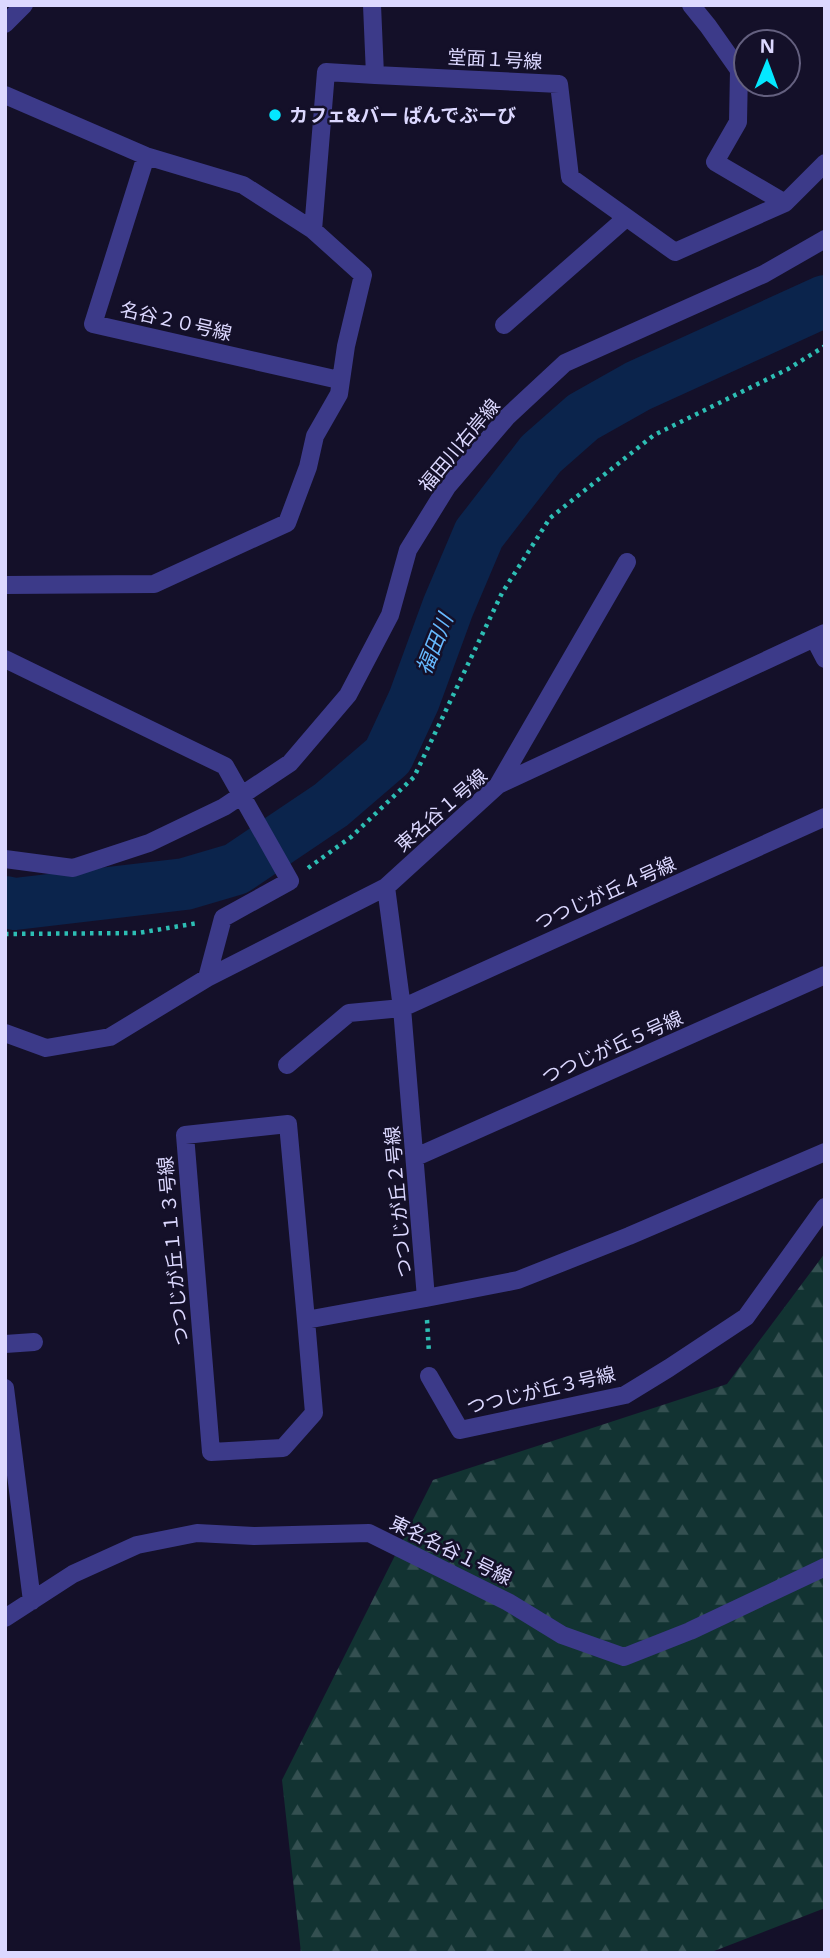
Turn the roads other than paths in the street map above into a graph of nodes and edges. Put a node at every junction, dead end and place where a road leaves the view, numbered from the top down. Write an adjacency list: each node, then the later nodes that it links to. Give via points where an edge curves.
1 (24, 5): 4 (street)
2 (372, 5): 5 (street)
3 (691, 5): 9 (street, via 739,70 738,122 715,162)
4 (5, 24)
5 (374, 75): 10 (street, 堂面１号線, via 559,84 570,177); 11 (street, via 326,72)
6 (5, 95): 7 (street)
7 (146, 156): 11 (street, via 243,185); 14 (street, 名谷２０号線, via 93,324)
8 (825, 163): 9 (street)
9 (785, 203): 10 (street, 堂面１号線, via 675,252)
10 (626, 218): 13 (street)
11 (313, 230): 14 (street, via 363,275)
12 (825, 239): 21 (street, 福田川右岸線, via 764,274 565,363 507,417 447,487 408,550 390,615 348,695 290,763)
13 (504, 325)
14 (339, 380): 16 (street, via 339,394 314,436 287,523 154,584)
15 (628, 562): 20 (street)
16 (5, 585)
17 (819, 636): 19 (street); 20 (street, 東名谷１号線)
18 (5, 659): 21 (street, via 225,766)
19 (825, 659)
20 (498, 785): 24 (street, 東名谷１号線)
21 (241, 795): 23 (street, 福田川右岸線, via 149,843 73,868); 26 (street, via 290,881 223,918)
22 (825, 817): 27 (street, つつじが丘４号線)
23 (5, 859)
24 (386, 887): 26 (street, 東名谷１号線); 27 (street, つつじが丘２号線)
25 (825, 975): 31 (street, つつじが丘５号線)
26 (207, 978): 28 (street, 東名谷１号線, via 110,1037 46,1048)
27 (402, 1008): 29 (street, つつじが丘４号線, via 349,1013); 31 (street, つつじが丘２号線)
28 (5, 1033)
29 (287, 1065)
30 (825, 1152): 33 (street, つつじが丘２号線, via 518,1280)
31 (416, 1157): 33 (street, つつじが丘２号線)
32 (825, 1207): 37 (street, つつじが丘３号線, via 746,1317 625,1395 460,1430)
33 (426, 1298): 34 (street)
34 (306, 1320): 34 (street, つつじが丘１１３号線, via 288,1124 184,1135 211,1452 283,1448 314,1413)
35 (34, 1342): 36 (street)
36 (5, 1344)
37 (429, 1376)
38 (5, 1388): 40 (street)
39 (825, 1567): 40 (street, 東名名谷１号線, via 624,1657 562,1635 508,1602 369,1533 254,1536 197,1532 137,1545 73,1574)
40 (32, 1601): 41 (street, 東名名谷１号線)
41 (5, 1618)

